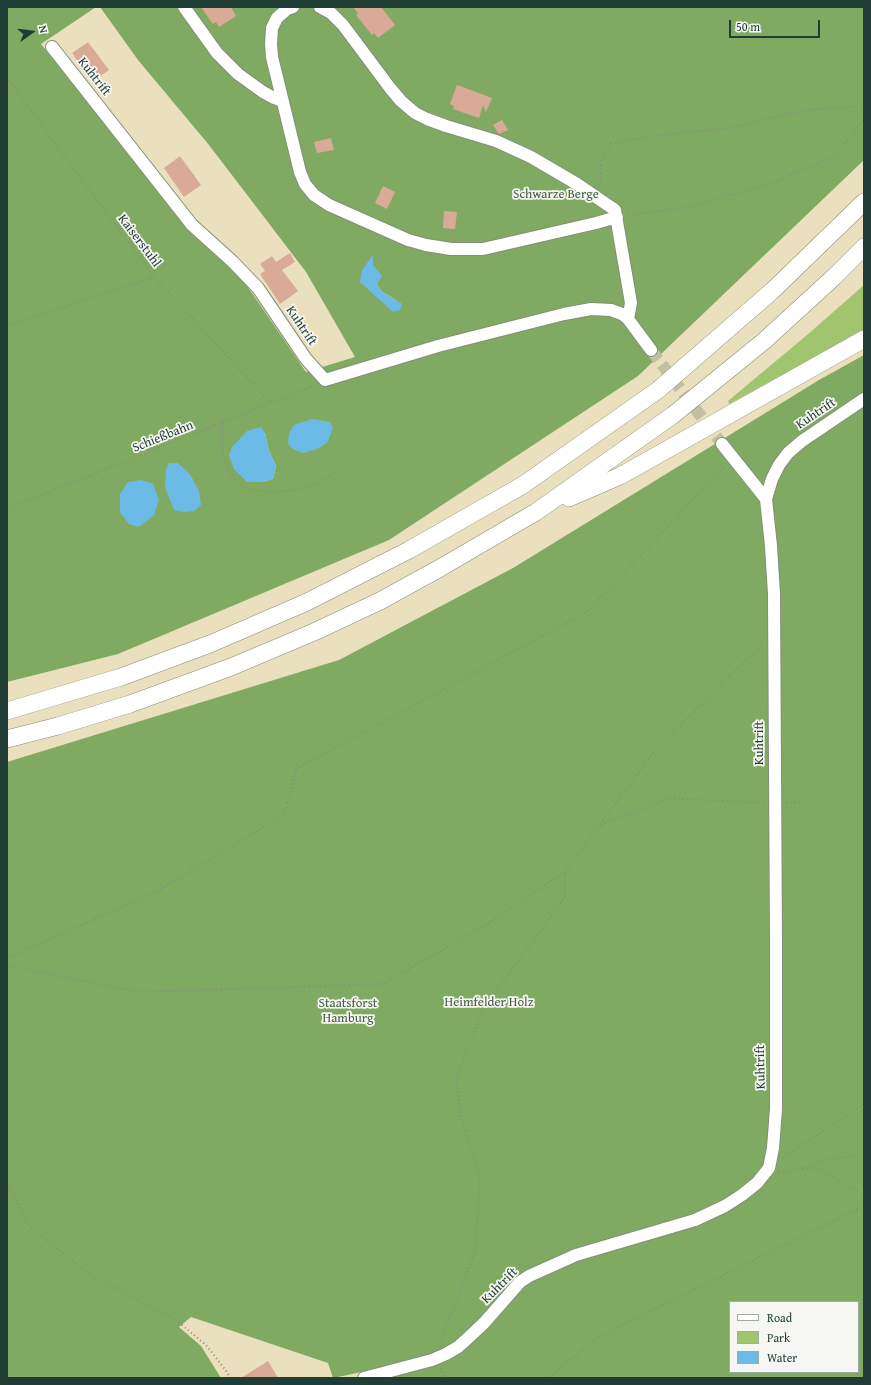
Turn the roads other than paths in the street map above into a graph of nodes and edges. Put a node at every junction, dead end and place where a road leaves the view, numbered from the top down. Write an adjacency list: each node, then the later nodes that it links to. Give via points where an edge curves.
1 (184, 7): 5 (street, via 217,53 238,74 263,92)
2 (293, 7): 5 (street, via 277,18 272,28 272,57)
3 (320, 7): 7 (street, via 332,13 343,25 390,88 416,113 446,126 496,140 531,157 578,184 615,210)
4 (52, 47): 9 (street, Kuhtrift, via 192,225 258,288 306,359 325,380 438,346 583,310 611,310)
5 (282, 101): 7 (street, via 300,172 314,195 329,205 408,240 426,246 483,249)
6 (864, 202): 16 (highway, via 772,291 658,390 523,485 409,550 307,602 210,644 121,677)
7 (617, 217): 9 (street, via 630,303)
8 (864, 247): 15 (highway, via 764,341 673,415)
9 (628, 319): 11 (street)
10 (864, 339): 15 (highway, via 620,476)
11 (651, 350)
12 (864, 399): 14 (street, Kuhtrift, via 807,437 788,453 772,479)
13 (722, 444): 14 (street)
14 (766, 499): 18 (street, Kuhtrift, via 772,546 774,594 775,803 776,1109 769,1168 757,1183 742,1195 695,1220 576,1255 529,1276 520,1282 484,1323 446,1354)
15 (536, 512): 17 (highway, via 380,601 314,632 231,667 130,704)
16 (7, 711)
17 (7, 739)
18 (364, 1378)

